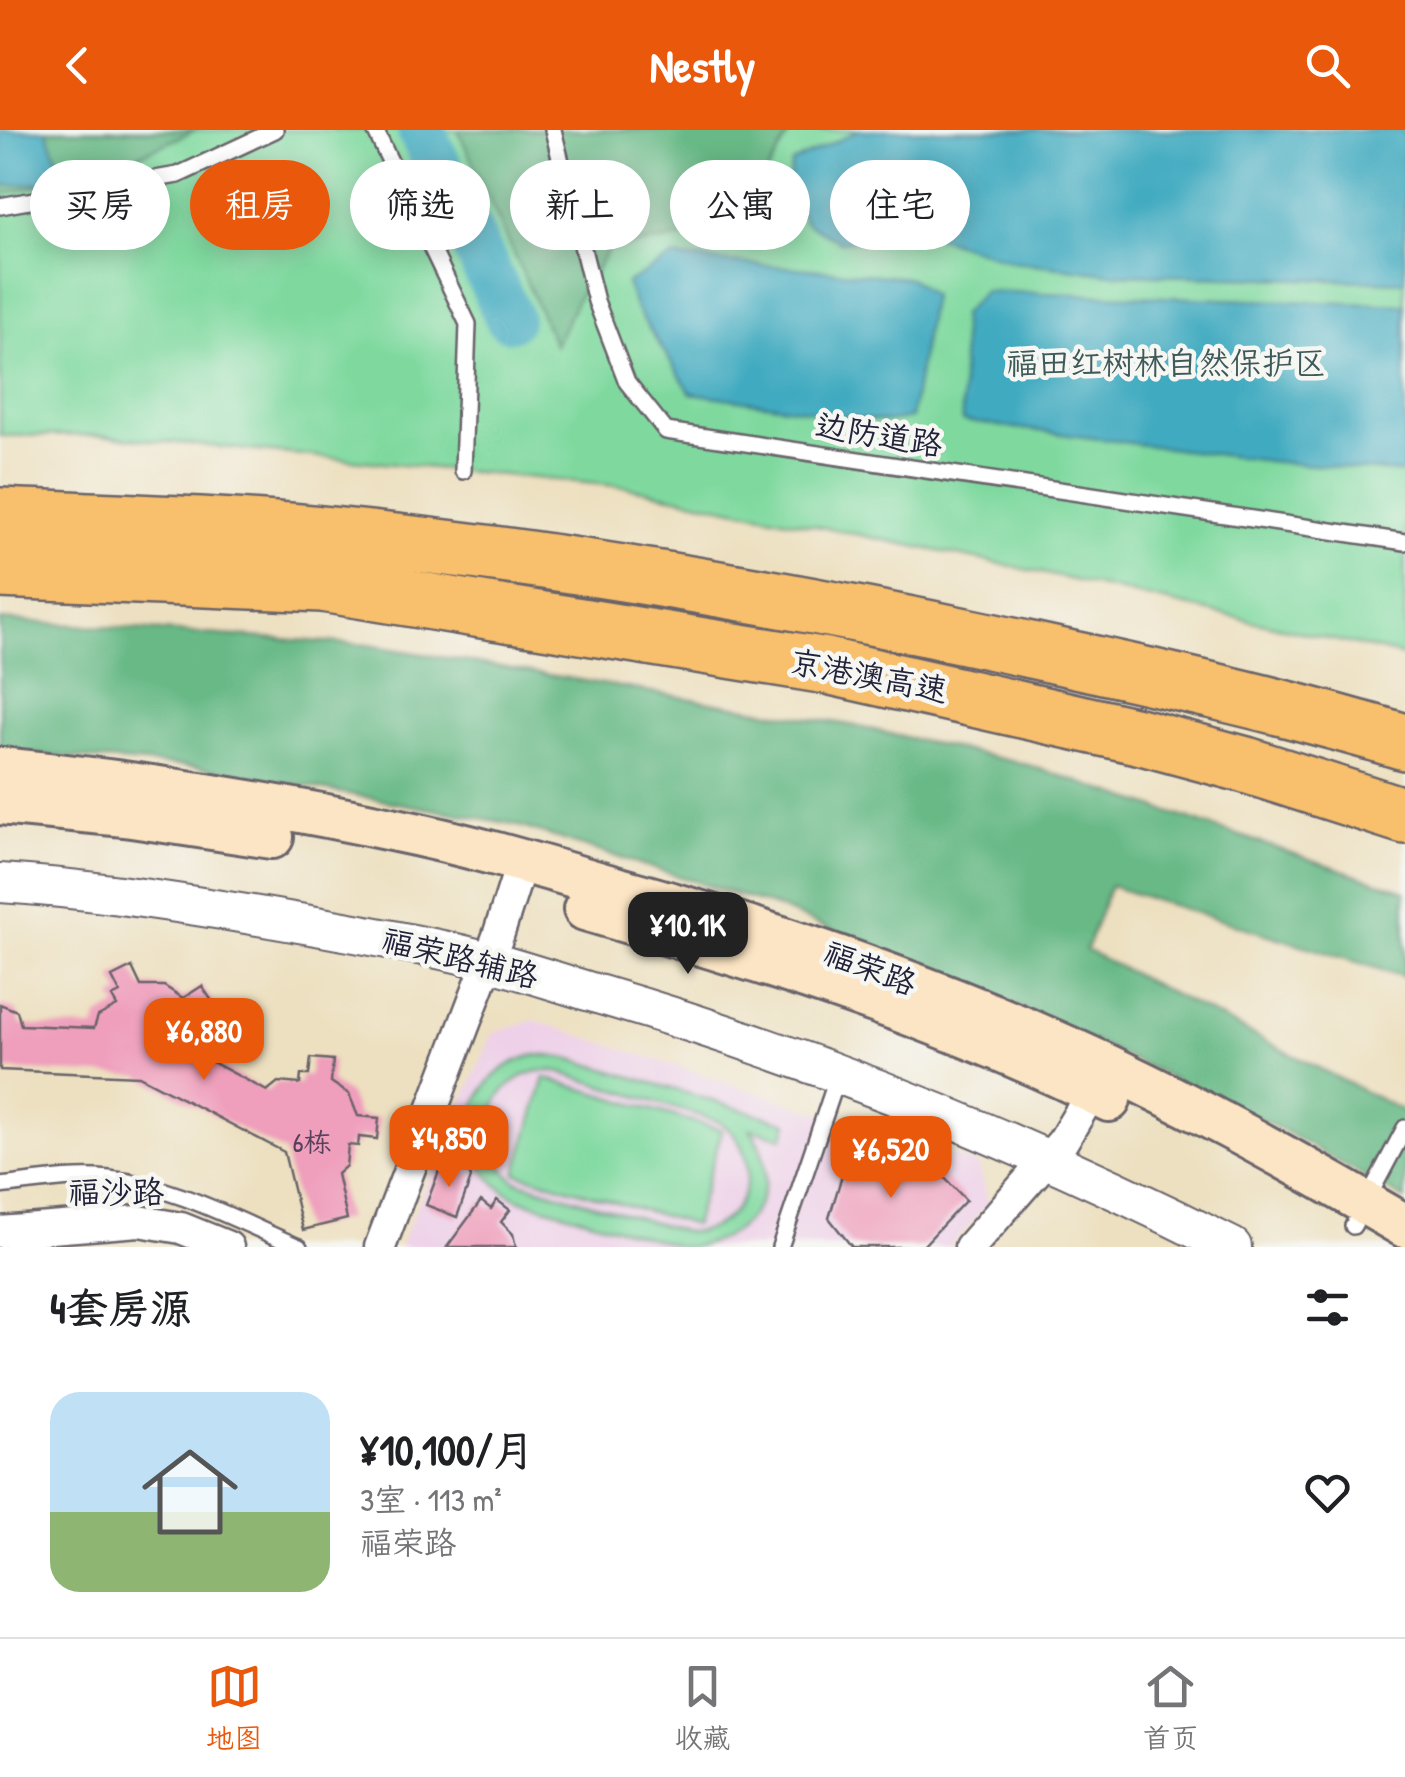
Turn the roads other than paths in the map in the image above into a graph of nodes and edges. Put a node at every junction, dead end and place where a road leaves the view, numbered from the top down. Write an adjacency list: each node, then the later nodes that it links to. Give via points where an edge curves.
1 (275, 130): 4 (lane, via 178,174)
2 (374, 130): 5 (lane, via 468,324)
3 (554, 130): 7 (lane, 边防道路, via 596,301 627,382 666,430)
4 (0, 206)
5 (463, 471)
6 (0, 516): 8 (highway)
7 (1405, 542)
8 (229, 552): 9 (highway); 10 (highway)
9 (327, 559): 11 (highway, 京港澳高速, via 490,553 860,614); 14 (highway, 京港澳高速, via 1029,709)
10 (0, 570)
11 (1296, 709): 12 (highway); 13 (highway, 京港澳高速)
12 (1405, 732)
13 (1405, 742)
14 (1246, 765): 17 (highway, 京港澳高速); 18 (highway)
15 (0, 769): 19 (main road, 福荣路, via 210,796 398,830)
16 (0, 803): 19 (main road, 福荣路, via 125,814)
17 (1405, 816)
18 (1405, 827)
19 (518, 875): 21 (street); 23 (main road, 福荣路, via 668,902 848,958 1015,1024)
20 (0, 882): 21 (street, 福荣路辅路, via 212,909)
21 (488, 961): 22 (street, 福荣路辅路); 32 (street)
22 (839, 1072): 25 (street, 福荣路辅路); 33 (lane)
23 (1100, 1079): 25 (street); 27 (main road, 福荣路, via 1275,1152)
24 (1405, 1128): 27 (lane)
25 (1048, 1158): 34 (street); 35 (street, 福荣路辅路)
26 (0, 1186): 31 (lane, via 89,1178 152,1188)
27 (1369, 1225): 28 (main road, 福荣路)
28 (1405, 1226)
29 (0, 1232): 30 (street, 福沙路, via 139,1222 181,1228)
30 (228, 1247)
31 (299, 1247)
32 (380, 1247)
33 (780, 1247)
34 (970, 1247)
35 (1232, 1247)

